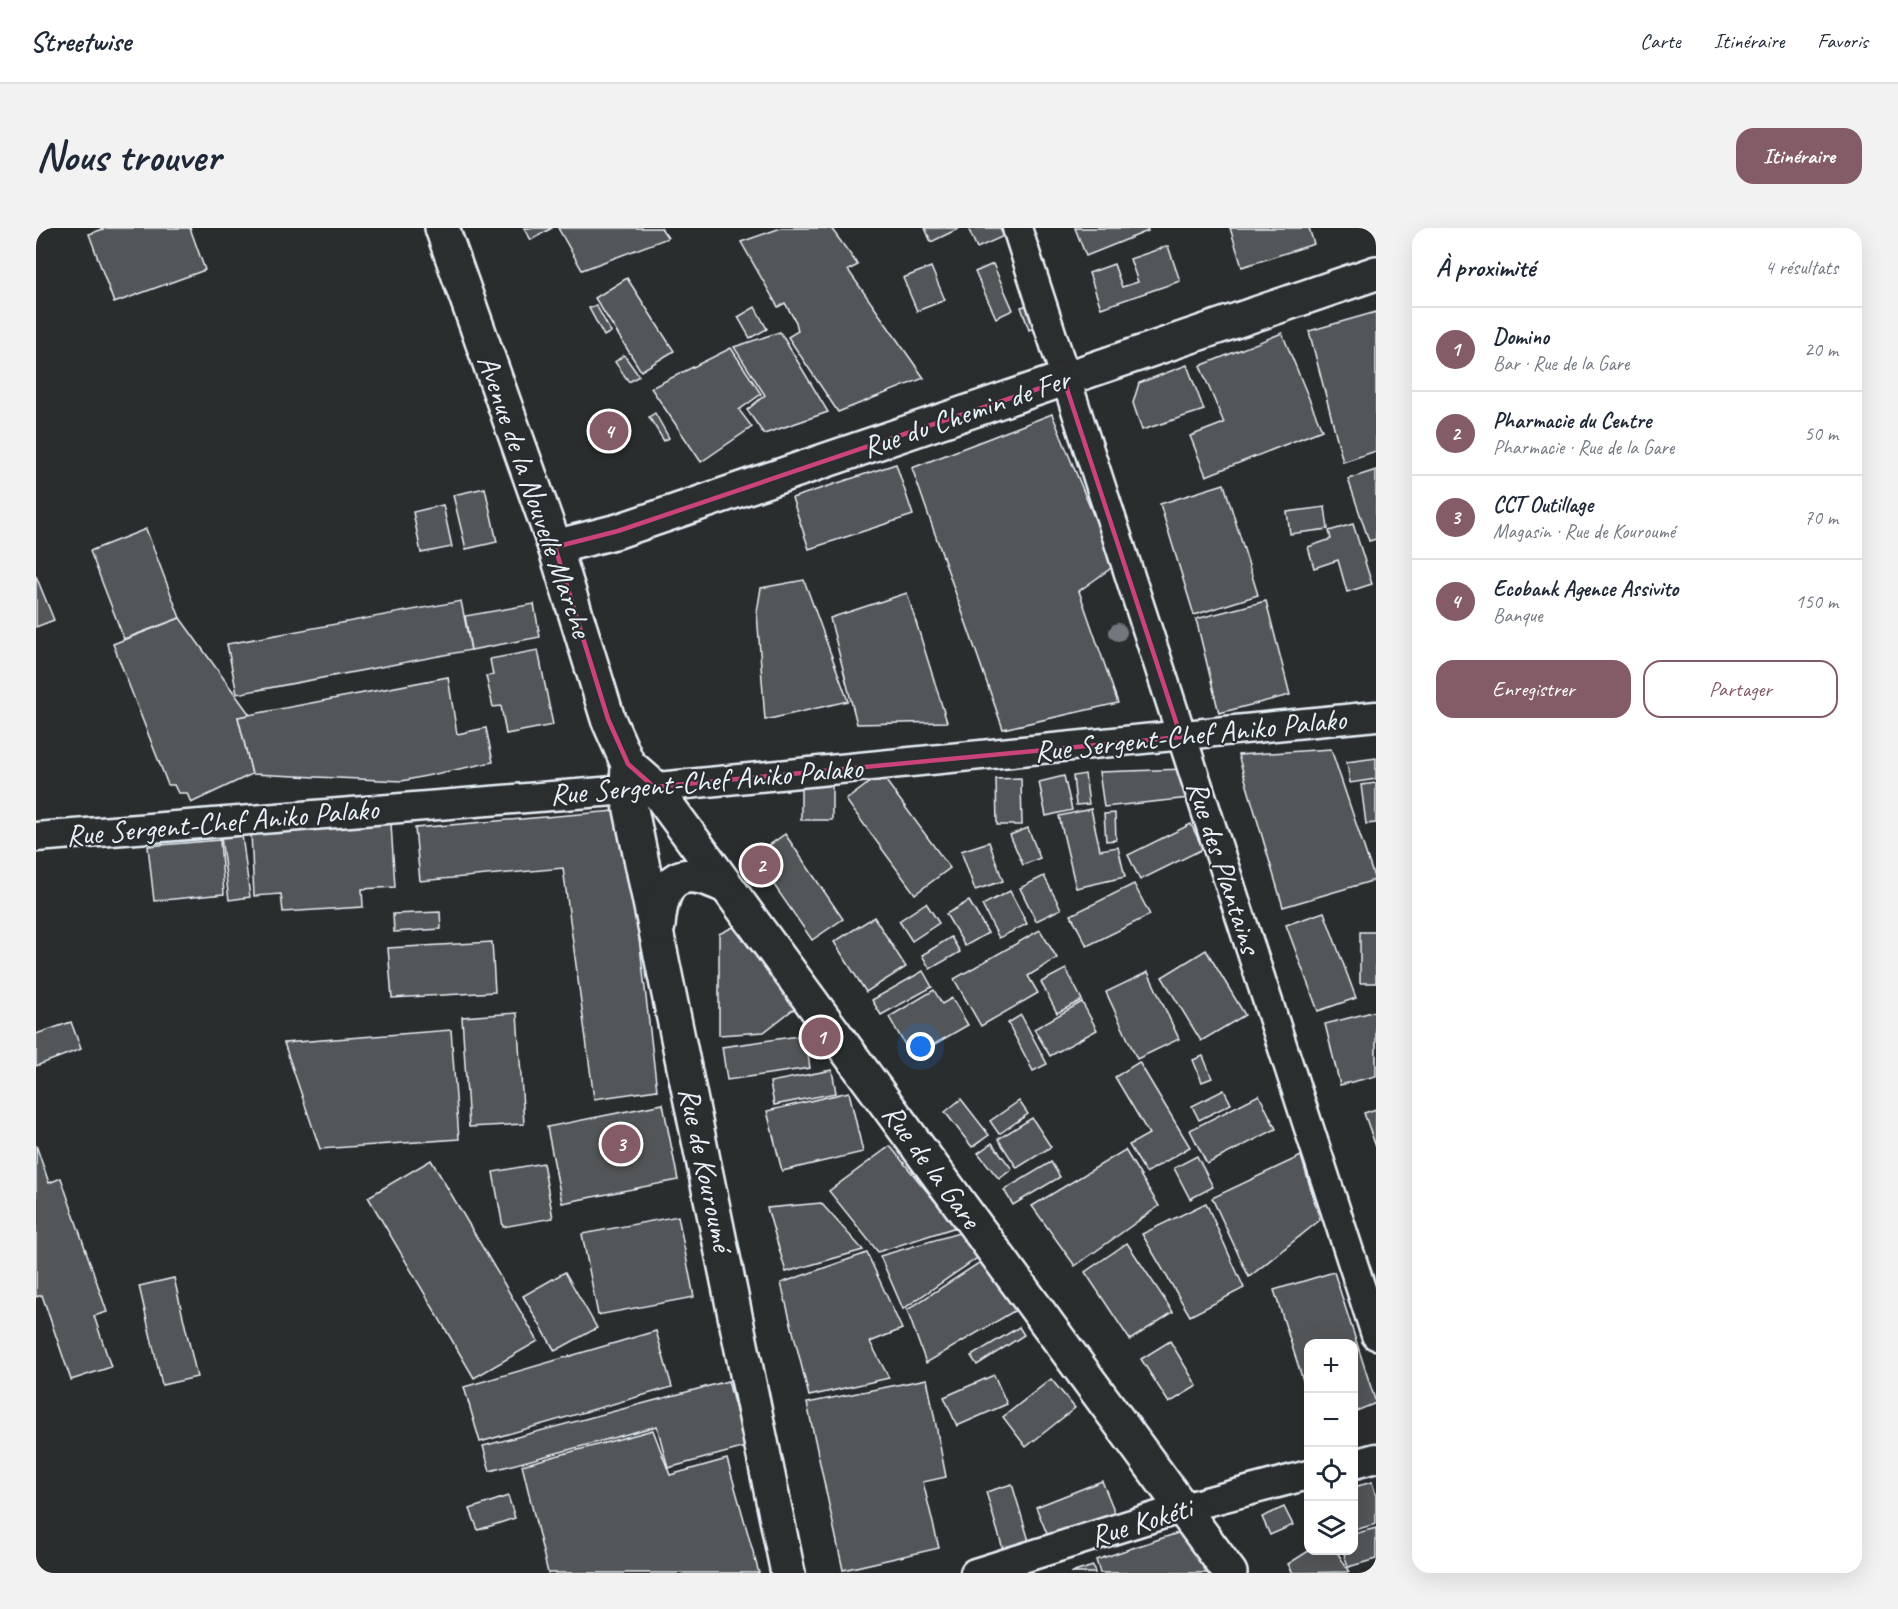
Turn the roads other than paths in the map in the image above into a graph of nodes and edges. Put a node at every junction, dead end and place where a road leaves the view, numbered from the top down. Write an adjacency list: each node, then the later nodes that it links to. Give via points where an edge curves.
1 (442, 228): 5 (street, Avenue de la Nouvelle Marche)
2 (1017, 228): 4 (street, Rue des Plantains)
3 (1376, 273): 4 (street, Rue du Chemin de Fer)
4 (1064, 380): 5 (street, Rue du Chemin de Fer, via 618,531); 7 (street, Rue des Plantains)
5 (555, 547): 8 (street, Avenue de la Nouvelle Marche, via 608,719)
6 (1376, 716): 7 (street, Rue Sergent-Chef Aniko Palako)
7 (1181, 737): 8 (street, Rue Sergent-Chef Aniko Palako); 12 (street, Rue des Plantains)
8 (636, 780): 9 (street, Rue Sergent-Chef Aniko Palako); 10 (street, Rue de la Gare); 11 (street, Rue de Kouroumé)
9 (36, 837)
10 (727, 887): 11 (street, via 703,875 679,879 663,895); 16 (street, Rue de la Gare)
11 (657, 933): 17 (street, Rue de Kouroumé)
12 (1376, 1335)
13 (1376, 1458): 14 (street)
14 (1358, 1463)
15 (1304, 1476): 16 (street, Rue Kokéti)
16 (1183, 1508): 18 (street, Rue Kokéti); 19 (street, Rue de la Gare)
17 (788, 1573)
18 (975, 1573)
19 (1230, 1573)

